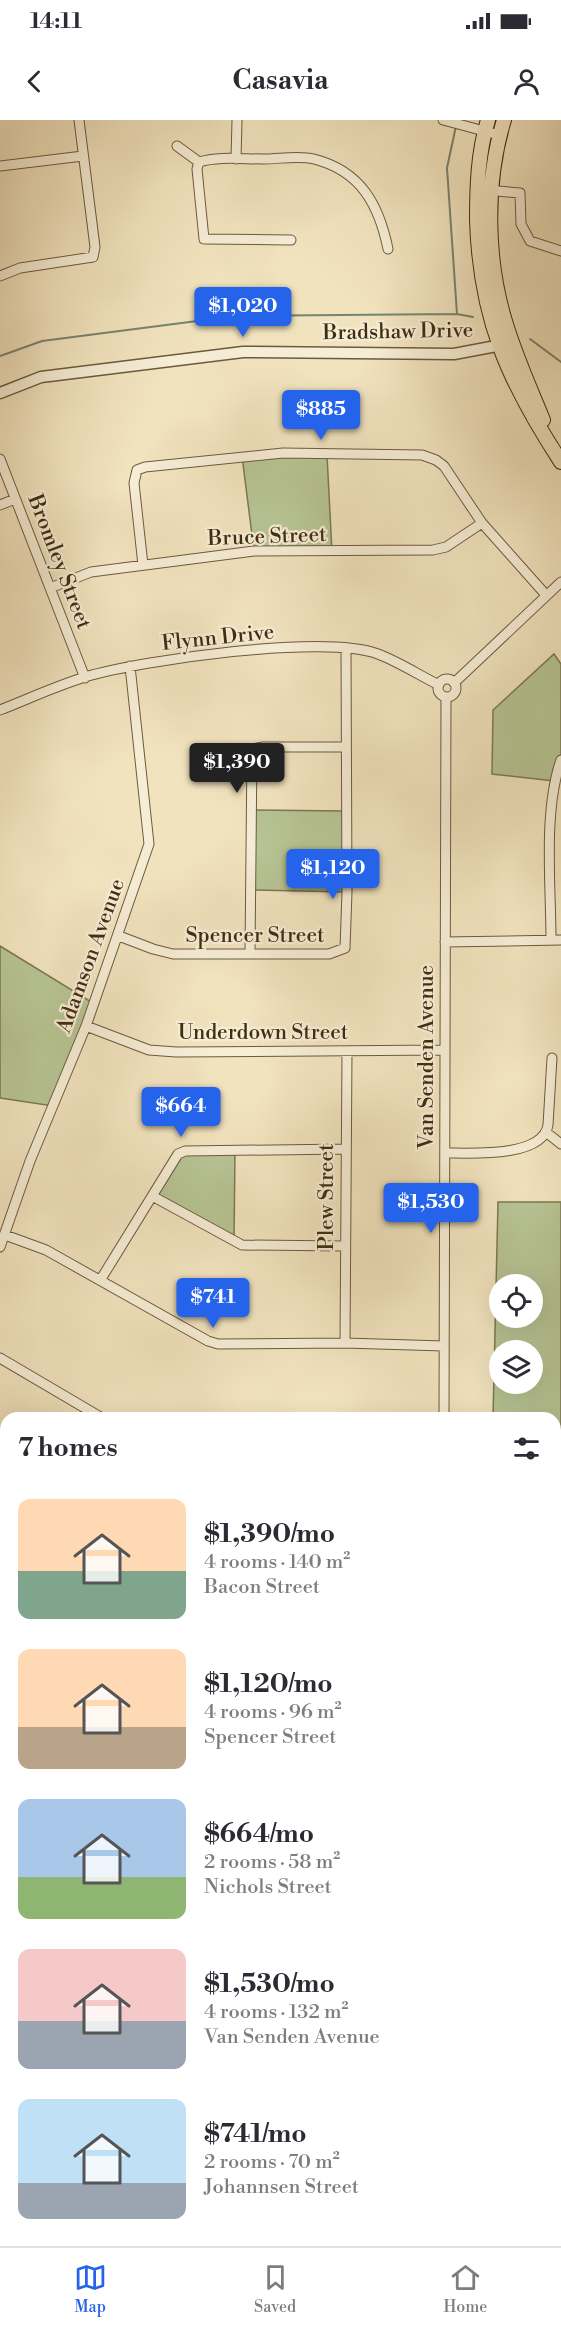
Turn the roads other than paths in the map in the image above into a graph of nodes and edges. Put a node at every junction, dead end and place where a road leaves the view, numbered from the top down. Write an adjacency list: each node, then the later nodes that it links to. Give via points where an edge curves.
1 (79, 120): 8 (street)
2 (237, 120): 9 (street)
3 (504, 120): 6 (main road)
4 (447, 121): 5 (street, via 465,127)
5 (486, 126): 6 (street); 12 (main road)
6 (499, 135): 13 (main road)
7 (177, 146): 10 (street)
8 (83, 156): 11 (street); 17 (street, via 95,246 93,257 20,268)
9 (236, 159): 10 (street); 15 (street, via 312,159 334,166 354,179 375,205)
10 (199, 162): 14 (street, via 204,239)
11 (0, 166)
12 (477, 189): 13 (street); 19 (main road, via 483,286)
13 (492, 190): 16 (street, via 520,193 521,224 530,242); 18 (main road, via 495,279)
14 (291, 240)
15 (388, 249)
16 (561, 251)
17 (0, 276)
18 (512, 342): 19 (street, Bradshaw Drive); 22 (main road)
19 (498, 347): 20 (street, Bradshaw Drive, via 454,354 243,352 41,377); 22 (main road, via 519,394)
20 (0, 393)
21 (0, 459): 23 (street, Bromley Street)
22 (560, 460)
23 (15, 499): 24 (street); 28 (street, Bromley Street)
24 (0, 505)
25 (482, 523): 26 (street, Bruce Street, via 455,542 433,550 254,551); 26 (street, via 444,466 422,455 283,453 156,466 137,470 135,476); 29 (street)
26 (143, 565): 28 (street, Bruce Street, via 91,572)
27 (561, 582): 29 (street)
28 (50, 588): 32 (street, Bromley Street)
29 (546, 595): 33 (street)
30 (346, 648): 31 (street, Flynn Drive, via 267,648); 34 (street, Flynn Drive, via 378,654); 37 (street, Spencer Street)
31 (130, 666): 32 (street, Flynn Drive); 39 (street, Adamson Avenue, via 149,838)
32 (85, 678): 36 (street, Flynn Drive)
33 (454, 683): 34 (street, via 444,680); 35 (street, via 455,692)
34 (439, 685): 35 (street, via 439,692)
35 (446, 697): 41 (street, Van Senden Avenue)
36 (0, 710)
37 (346, 747): 42 (street, Spencer Street, via 345,948 329,954); 42 (street, via 252,750)
38 (561, 760): 40 (street, via 554,780 552,807)
39 (119, 936): 42 (street, Spencer Street, via 173,954); 43 (street, Adamson Avenue)
40 (556, 940): 41 (street)
41 (445, 942): 44 (street, Van Senden Avenue)
42 (250, 954)
43 (86, 1026): 45 (street, Underdown Street, via 149,1050); 52 (street, Adamson Avenue)
44 (443, 1050): 45 (street, Underdown Street); 50 (street, Van Senden Avenue)
45 (347, 1052): 49 (street, Plew Street)
46 (552, 1058): 47 (street)
47 (547, 1133): 48 (street); 50 (street, via 525,1147 498,1153)
48 (561, 1144)
49 (345, 1149): 51 (street, via 185,1151 178,1154); 53 (street, Plew Street)
50 (445, 1153): 57 (street, Van Senden Avenue)
51 (154, 1197): 53 (street, via 242,1245); 55 (street)
52 (4, 1235): 54 (street, Adamson Avenue); 55 (street, via 46,1250)
53 (344, 1246): 56 (street, Plew Street)
54 (0, 1247)
55 (101, 1279): 56 (street, via 218,1344)
56 (345, 1343): 57 (street)
57 (444, 1346): 60 (street, Van Senden Avenue)
58 (0, 1358): 59 (street)
59 (92, 1412)
60 (444, 1412)

